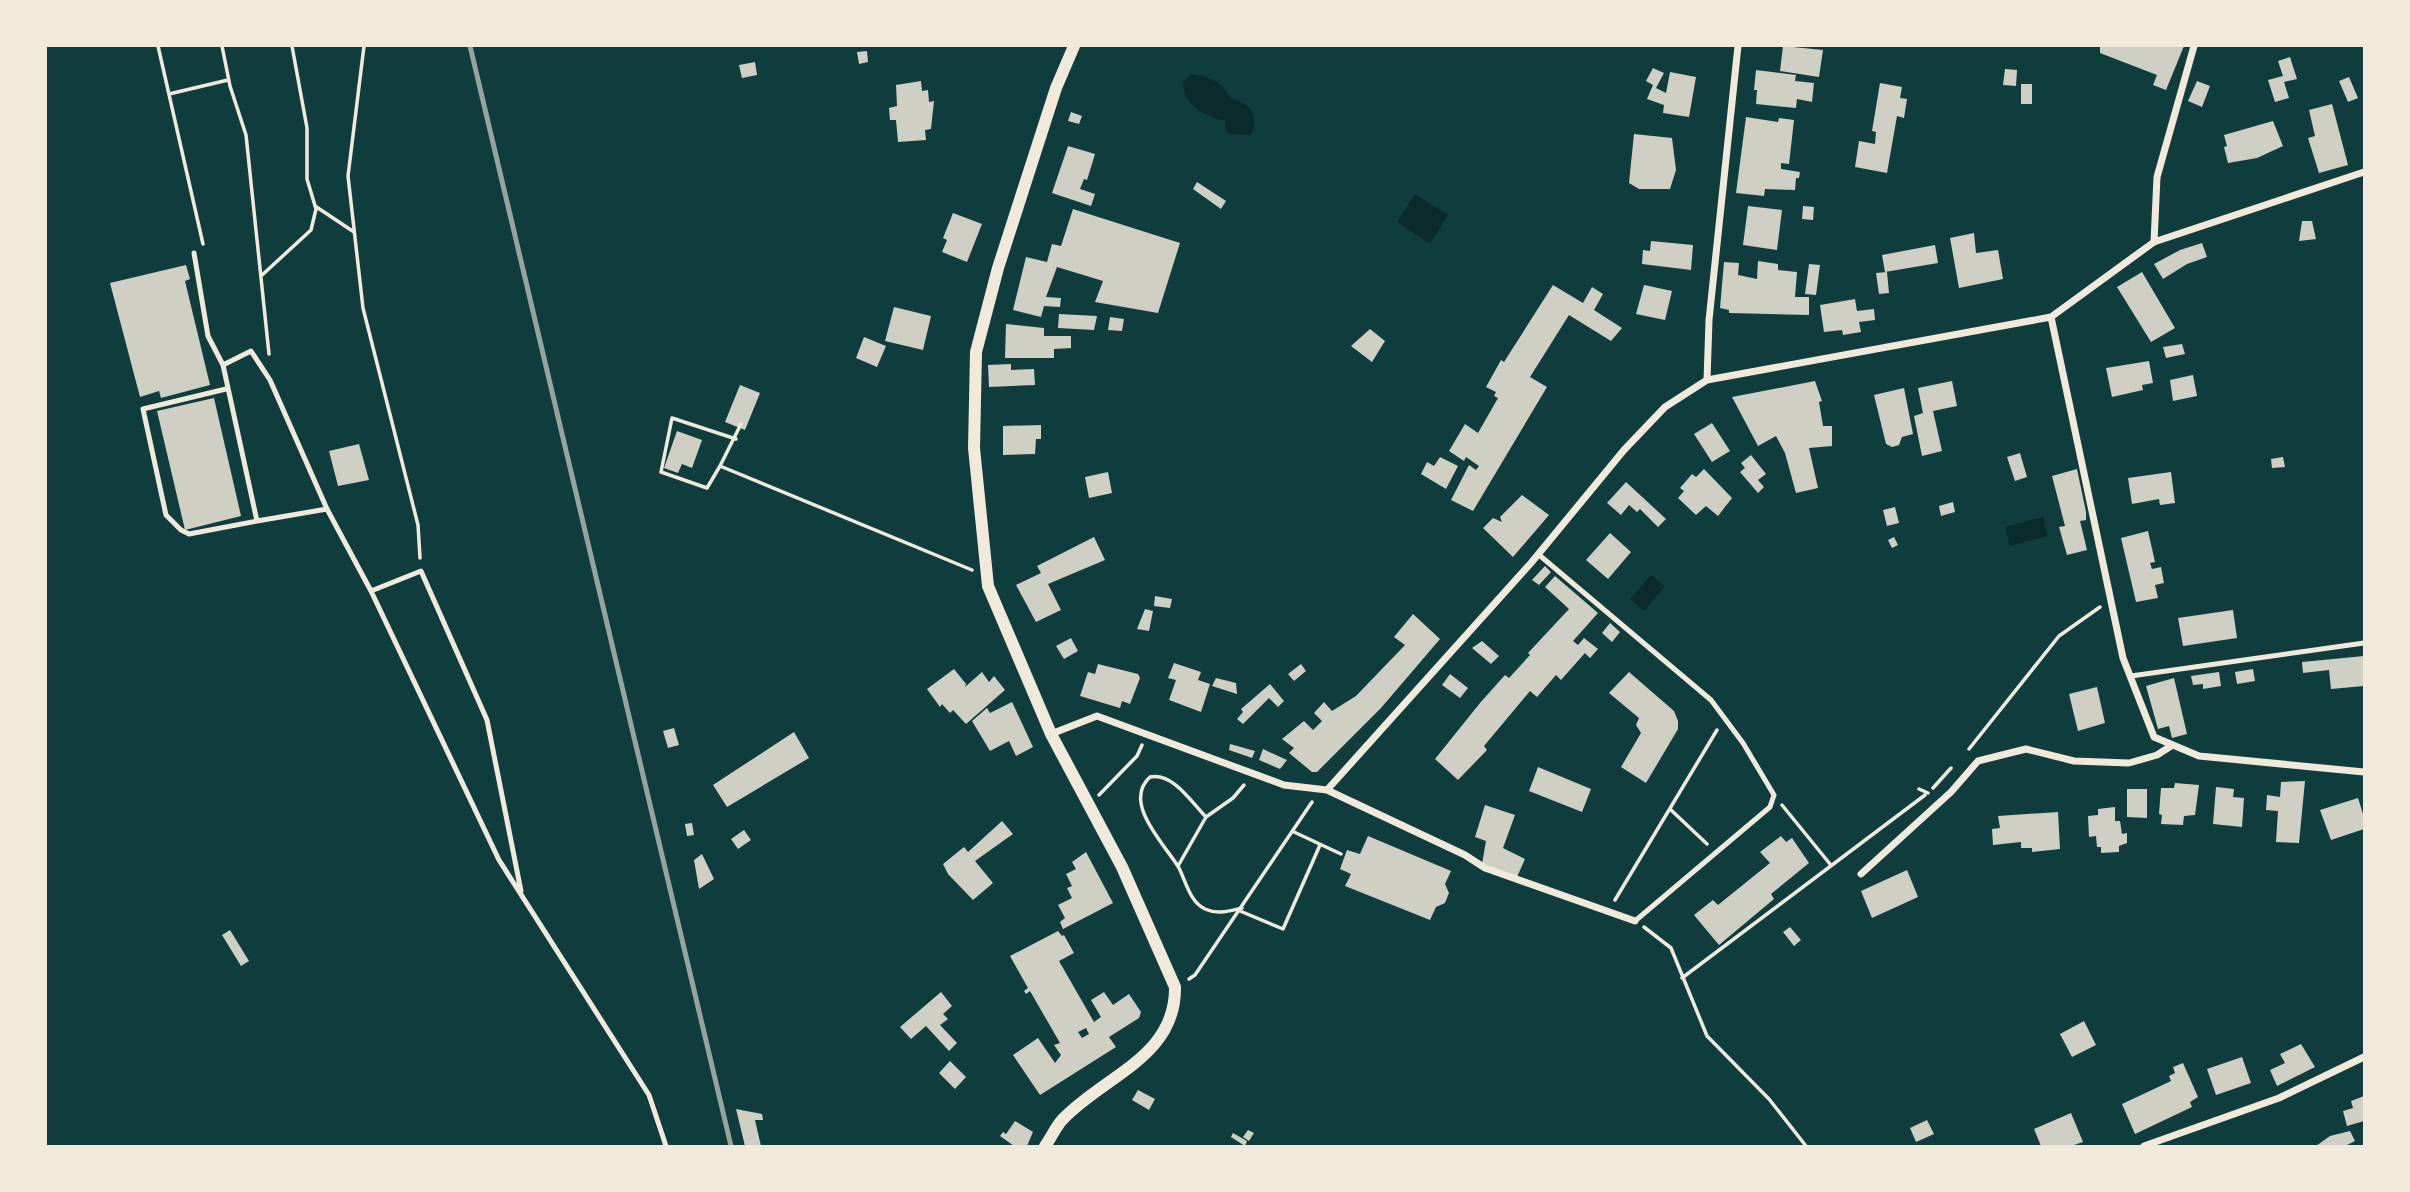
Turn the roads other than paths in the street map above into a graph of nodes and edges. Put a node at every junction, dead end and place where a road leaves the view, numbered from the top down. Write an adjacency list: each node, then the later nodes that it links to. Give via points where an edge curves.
1 (1074, 46): 17 (street, via 1002,255 976,352 974,448 988,586)
2 (1738, 46): 9 (street, via 1709,320)
3 (2194, 46): 5 (street, via 2157,177)
4 (2364, 172): 5 (street)
5 (2154, 242): 7 (street)
6 (194, 253): 8 (lane, via 208,336)
7 (2051, 317): 9 (street); 16 (street, via 2123,658)
8 (223, 365): 10 (lane); 11 (lane, via 251,351 270,380)
9 (1707, 380): 13 (street, via 1665,407)
10 (226, 389): 12 (lane); 12 (lane, via 143,409 166,515 189,534)
11 (327, 509): 12 (lane); 14 (lane)
12 (257, 521)
13 (1538, 554): 20 (street); 23 (lane, via 1711,700 1774,795 1770,807)
14 (371, 591): 22 (lane, via 499,860); 22 (lane, via 421,571 488,720)
15 (2364, 643): 16 (lane)
16 (2131, 676): 18 (street, via 2154,737)
17 (1051, 734): 20 (street, via 1097,716 1284,785); 26 (street, via 1122,867 1175,986 1175,1008 1167,1029 1139,1059 1062,1119)
18 (2171, 746): 19 (street, via 2199,756); 21 (street, via 2129,763 2074,761 2026,750 1978,761 1951,792)
19 (2364, 772)
20 (1323, 790): 23 (street, via 1485,868)
21 (1861, 874)
22 (521, 895): 25 (lane, via 649,1095)
23 (1635, 921)
24 (2364, 1057): 27 (street, via 2279,1098)
25 (666, 1146)
26 (1045, 1146)
27 (2144, 1146)

